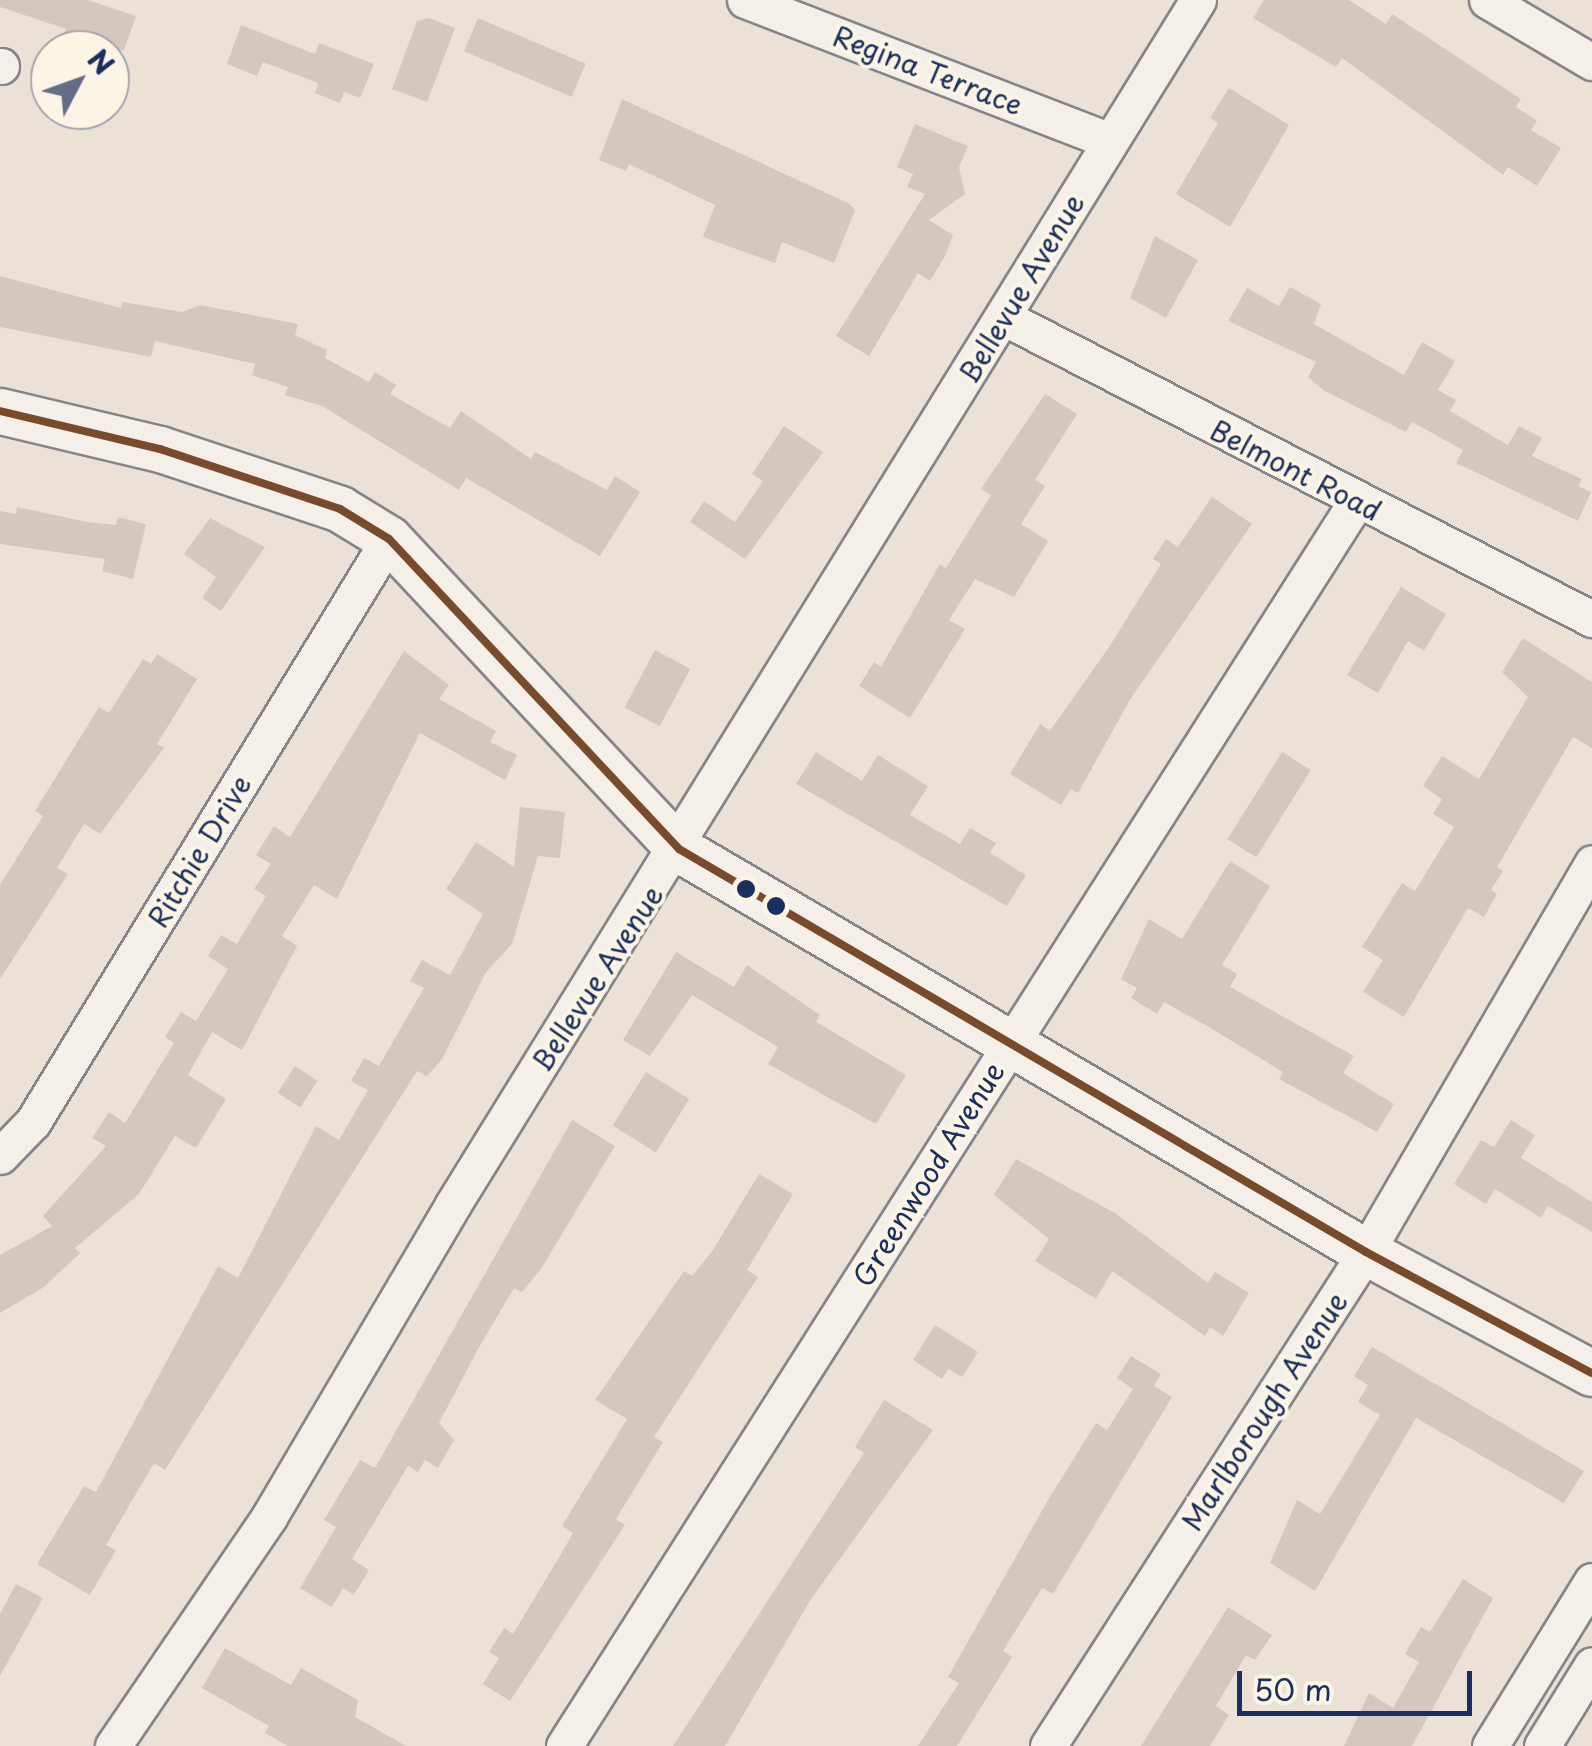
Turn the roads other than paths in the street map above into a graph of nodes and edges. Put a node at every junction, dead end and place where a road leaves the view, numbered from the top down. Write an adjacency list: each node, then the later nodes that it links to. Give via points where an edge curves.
1 (744, 0): 5 (street, Regina Terrace)
2 (1198, 0): 5 (street, Bellevue Avenue)
3 (1487, 0): 4 (street)
4 (1592, 62)
5 (1110, 140): 6 (street, Bellevue Avenue)
6 (1003, 317): 8 (street, Belmont Road); 11 (street, Bellevue Avenue)
7 (0, 411): 9 (street, via 212,466 340,509)
8 (1356, 502): 10 (street, Belmont Road); 13 (street, Greenwood Avenue)
9 (389, 539): 11 (street); 14 (street, Ritchie Drive, via 33,1122)
10 (1592, 619)
11 (679, 849): 13 (street); 19 (street, Bellevue Avenue, via 452,1206 269,1517)
12 (1592, 863): 15 (street, Marlborough Avenue)
13 (1011, 1044): 15 (street); 20 (street, Greenwood Avenue)
14 (0, 1156)
15 (1366, 1252): 16 (street); 21 (street, Marlborough Avenue)
16 (1592, 1374)
17 (1592, 1580): 22 (street)
18 (1592, 1665): 23 (street)
19 (113, 1746)
20 (564, 1746)
21 (1048, 1746)
22 (1490, 1746)
23 (1542, 1746)

